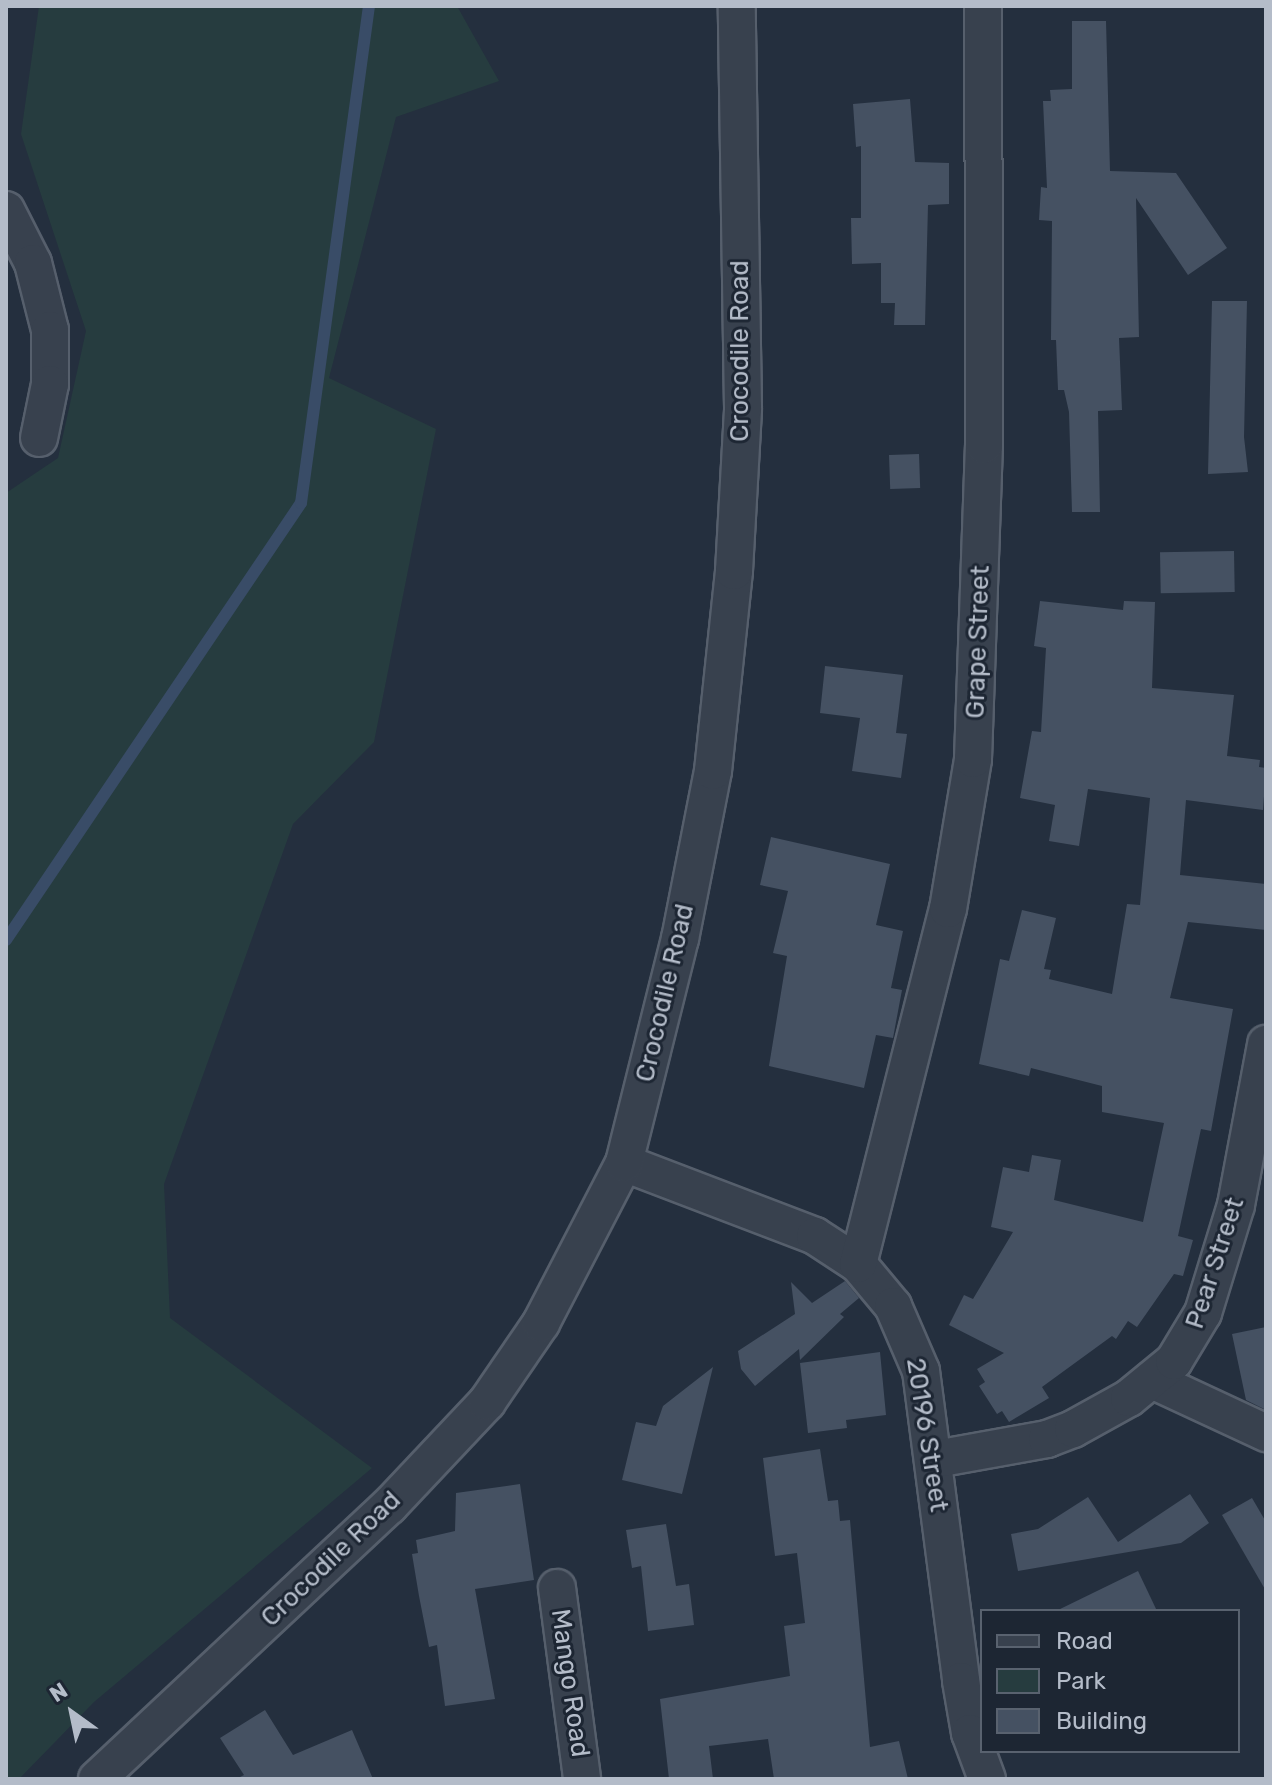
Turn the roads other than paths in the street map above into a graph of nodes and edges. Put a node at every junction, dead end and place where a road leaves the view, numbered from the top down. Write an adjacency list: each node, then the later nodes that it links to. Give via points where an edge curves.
1 (737, 6): 6 (street, Crocodile Road, via 743,408 734,571 713,771 680,939)
2 (983, 6): 7 (street, Grape Street, via 984,429 973,759 948,909)
3 (6, 210): 4 (street, via 33,263 50,330 50,384)
4 (39, 438)
5 (1266, 1044): 8 (street, Pear Street, via 1236,1205 1203,1313 1174,1361)
6 (624, 1163): 7 (street, 20196 Street, via 780,1219); 13 (street, Crocodile Road, via 541,1323 487,1402 389,1506)
7 (858, 1264): 10 (street, 20196 Street, via 904,1325 921,1371)
8 (1152, 1380): 9 (street); 10 (street, Pear Street, via 1105,1412 1047,1439)
9 (1266, 1433)
10 (936, 1459): 12 (street, 20196 Street, via 961,1681)
11 (557, 1588): 14 (street, Mango Road)
12 (980, 1777)
13 (97, 1779)
14 (582, 1779)

